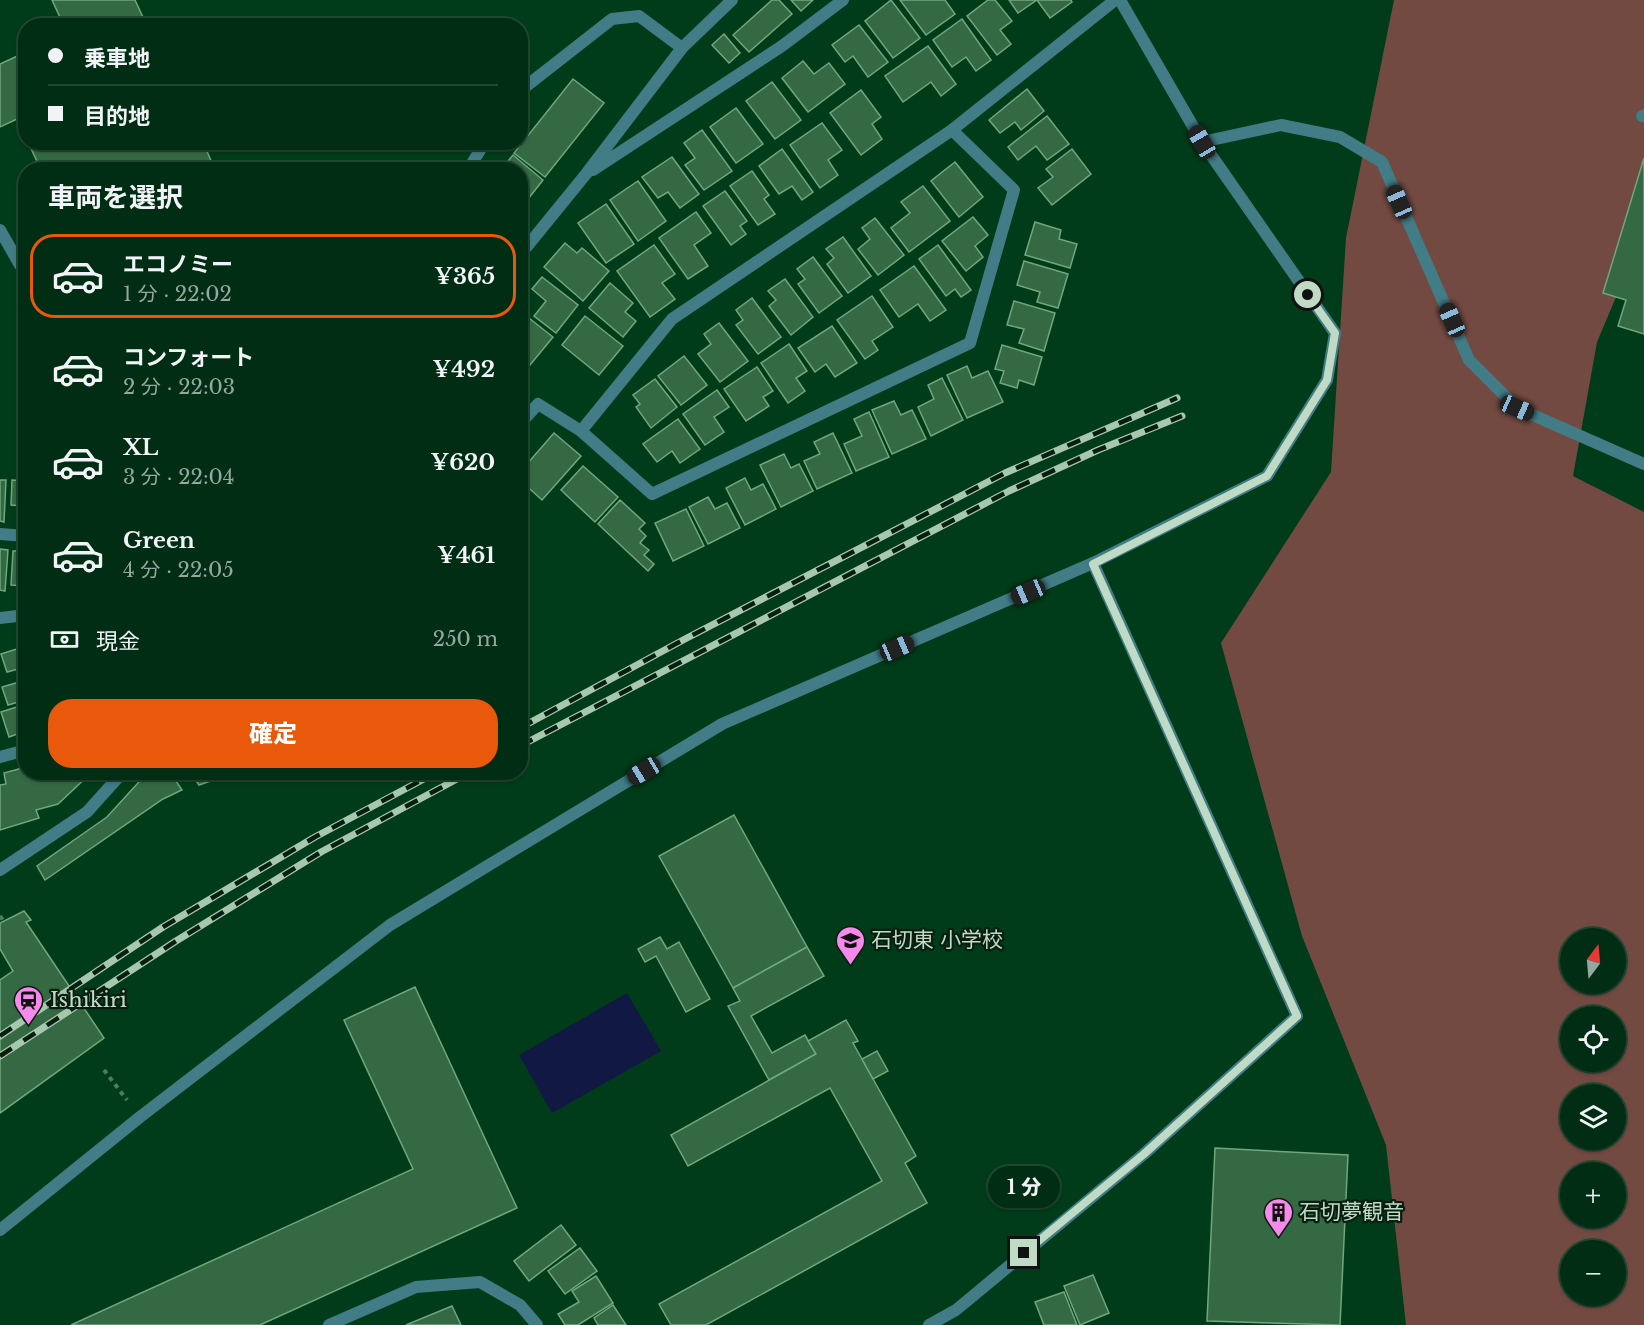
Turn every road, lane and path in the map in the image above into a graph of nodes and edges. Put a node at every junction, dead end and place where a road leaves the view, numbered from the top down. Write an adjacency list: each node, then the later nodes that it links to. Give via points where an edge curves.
1 (732, 0): 5 (street)
2 (843, 0): 9 (street, via 782,46)
3 (1115, 0): 7 (street)
4 (1120, 0): 8 (street)
5 (682, 48): 6 (street, via 639,16 612,19); 9 (street)
6 (528, 85)
7 (952, 130): 14 (street, via 672,319); 14 (street, via 1014,190 970,343 652,494)
8 (1202, 142): 15 (street, via 1281,125 1340,137 1382,162 1469,360 1517,408); 18 (street, via 1335,333 1327,380 1267,476)
9 (586, 174): 11 (street)
10 (0, 230): 12 (street)
11 (528, 245)
12 (18, 262)
13 (528, 415): 14 (street, via 538,404)
14 (581, 431)
15 (1644, 464)
16 (0, 534): 17 (street)
17 (18, 535)
18 (1093, 564): 26 (street, via 722,723 390,926); 30 (street, via 1297,1016 1144,1154 956,1310)
19 (18, 616): 20 (street)
20 (0, 618)
21 (18, 752): 22 (street)
22 (0, 757)
23 (116, 780): 24 (street, via 87,812)
24 (0, 870)
25 (104, 1070): 26 (path)
26 (140, 1117): 27 (street)
27 (0, 1230)
28 (329, 1325): 29 (street, via 416,1287 480,1282 520,1305)
29 (537, 1325)
30 (929, 1325)

